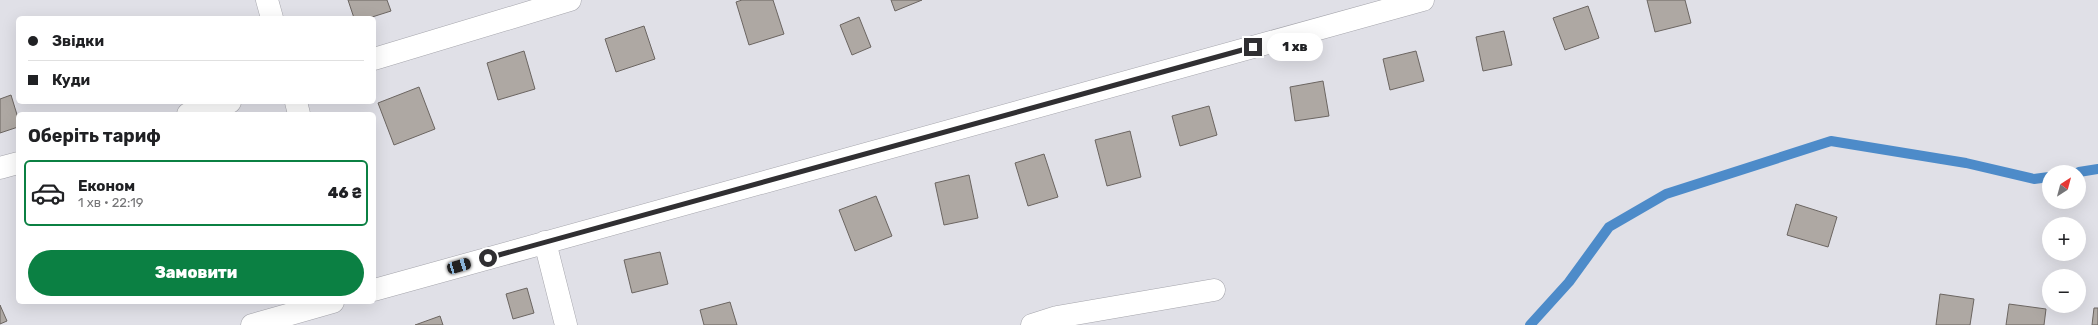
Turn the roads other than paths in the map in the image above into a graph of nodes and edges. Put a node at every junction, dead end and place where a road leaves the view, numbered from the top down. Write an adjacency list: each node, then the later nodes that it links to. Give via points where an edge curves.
1 (267, 0): 4 (street)
2 (570, 0): 5 (street)
3 (1423, 0): 10 (street)
4 (271, 16)
5 (376, 58)
6 (223, 104): 7 (street)
7 (195, 112)
8 (16, 164): 9 (street)
9 (0, 168)
10 (545, 242): 11 (street); 15 (street)
11 (376, 289)
12 (1214, 290): 16 (street, via 1057,317)
13 (326, 304): 14 (street)
14 (252, 325)
15 (566, 325)
16 (1032, 325)

